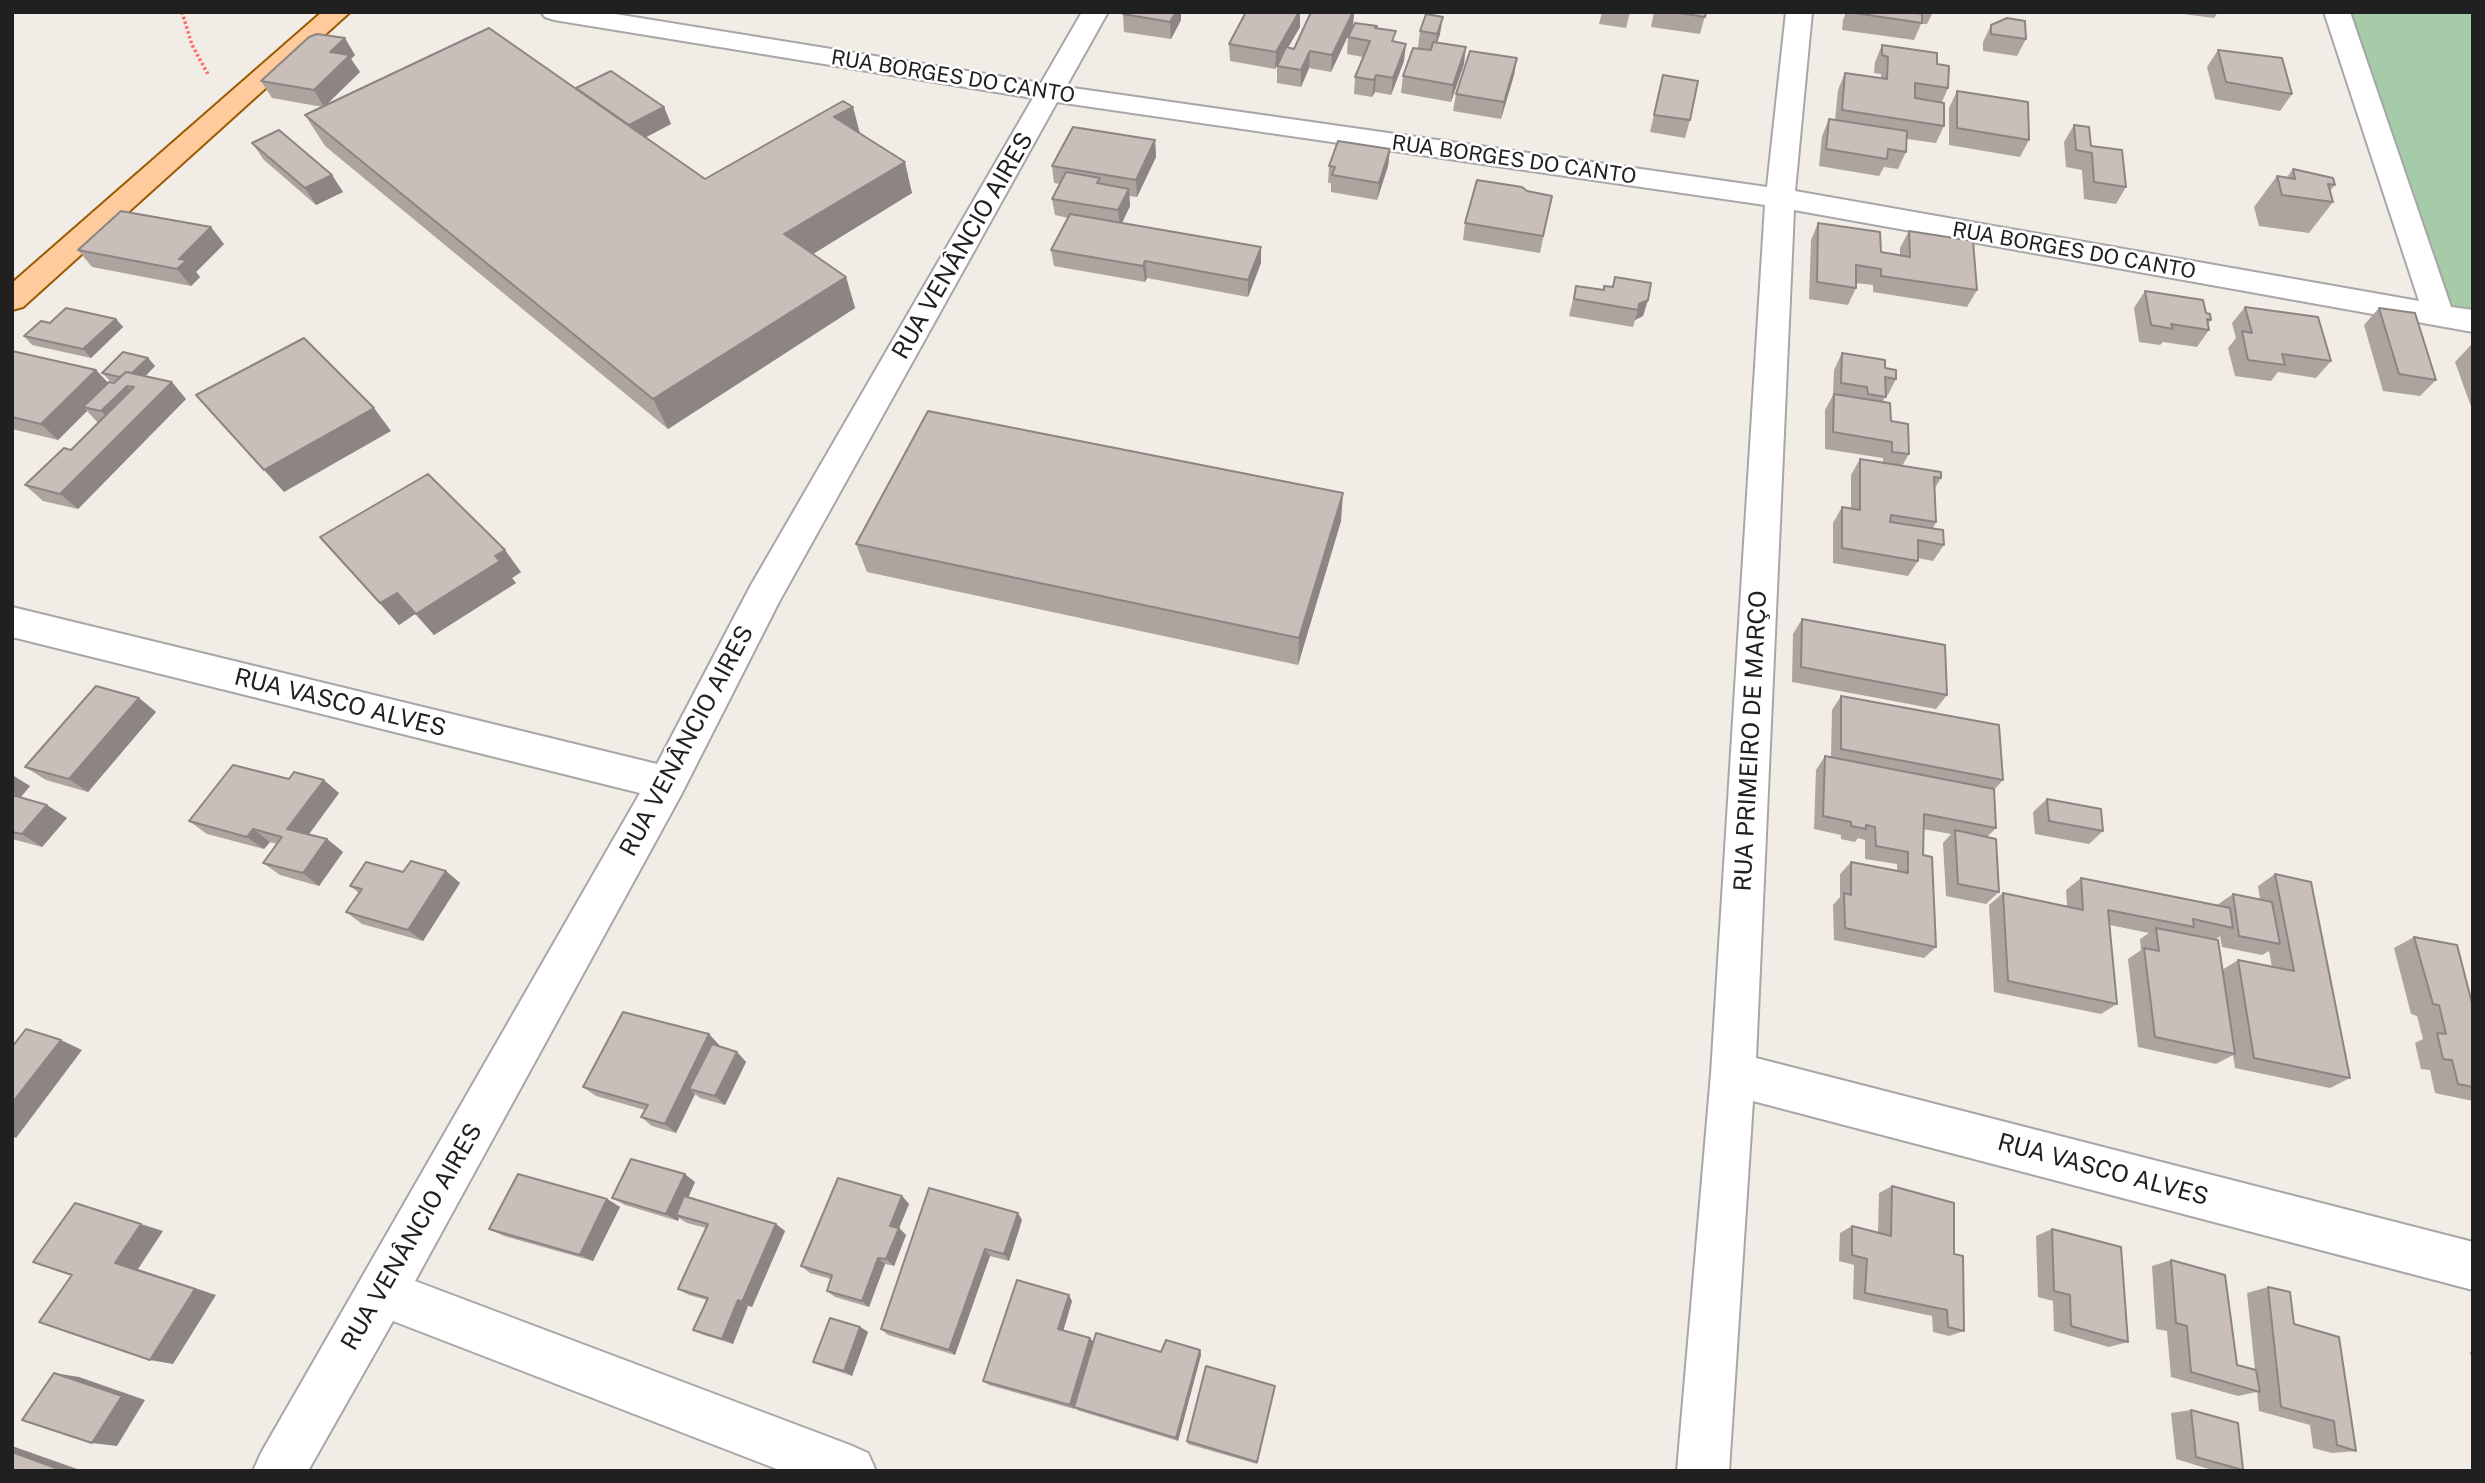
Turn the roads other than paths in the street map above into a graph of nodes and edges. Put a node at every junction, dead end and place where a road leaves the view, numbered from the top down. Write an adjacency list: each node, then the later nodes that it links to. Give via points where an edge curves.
1 (337, 12): 8 (main road)
2 (554, 12): 6 (street, RUA BORGES DO CANTO)
3 (1095, 12): 6 (street, RUA VENÂNCIO AIRES)
4 (1799, 12): 7 (street, RUA PRIMEIRO DE MARÇO)
5 (2337, 12): 9 (street)
6 (1051, 93): 7 (street, RUA BORGES DO CANTO); 12 (street, RUA VENÂNCIO AIRES, via 764,595)
7 (1780, 198): 9 (street, RUA BORGES DO CANTO); 13 (street, RUA PRIMEIRO DE MARÇO)
8 (12, 300)
9 (2439, 316): 10 (street, RUA BORGES DO CANTO)
10 (2473, 321)
11 (12, 622): 12 (street, RUA VASCO ALVES)
12 (667, 783): 15 (street, RUA VENÂNCIO AIRES)
13 (1733, 1073): 14 (street, RUA VASCO ALVES); 18 (street, RUA PRIMEIRO DE MARÇO)
14 (2473, 1266)
15 (382, 1293): 16 (street, RUA VENÂNCIO AIRES); 17 (street)
16 (279, 1471)
17 (850, 1471)
18 (1703, 1471)

